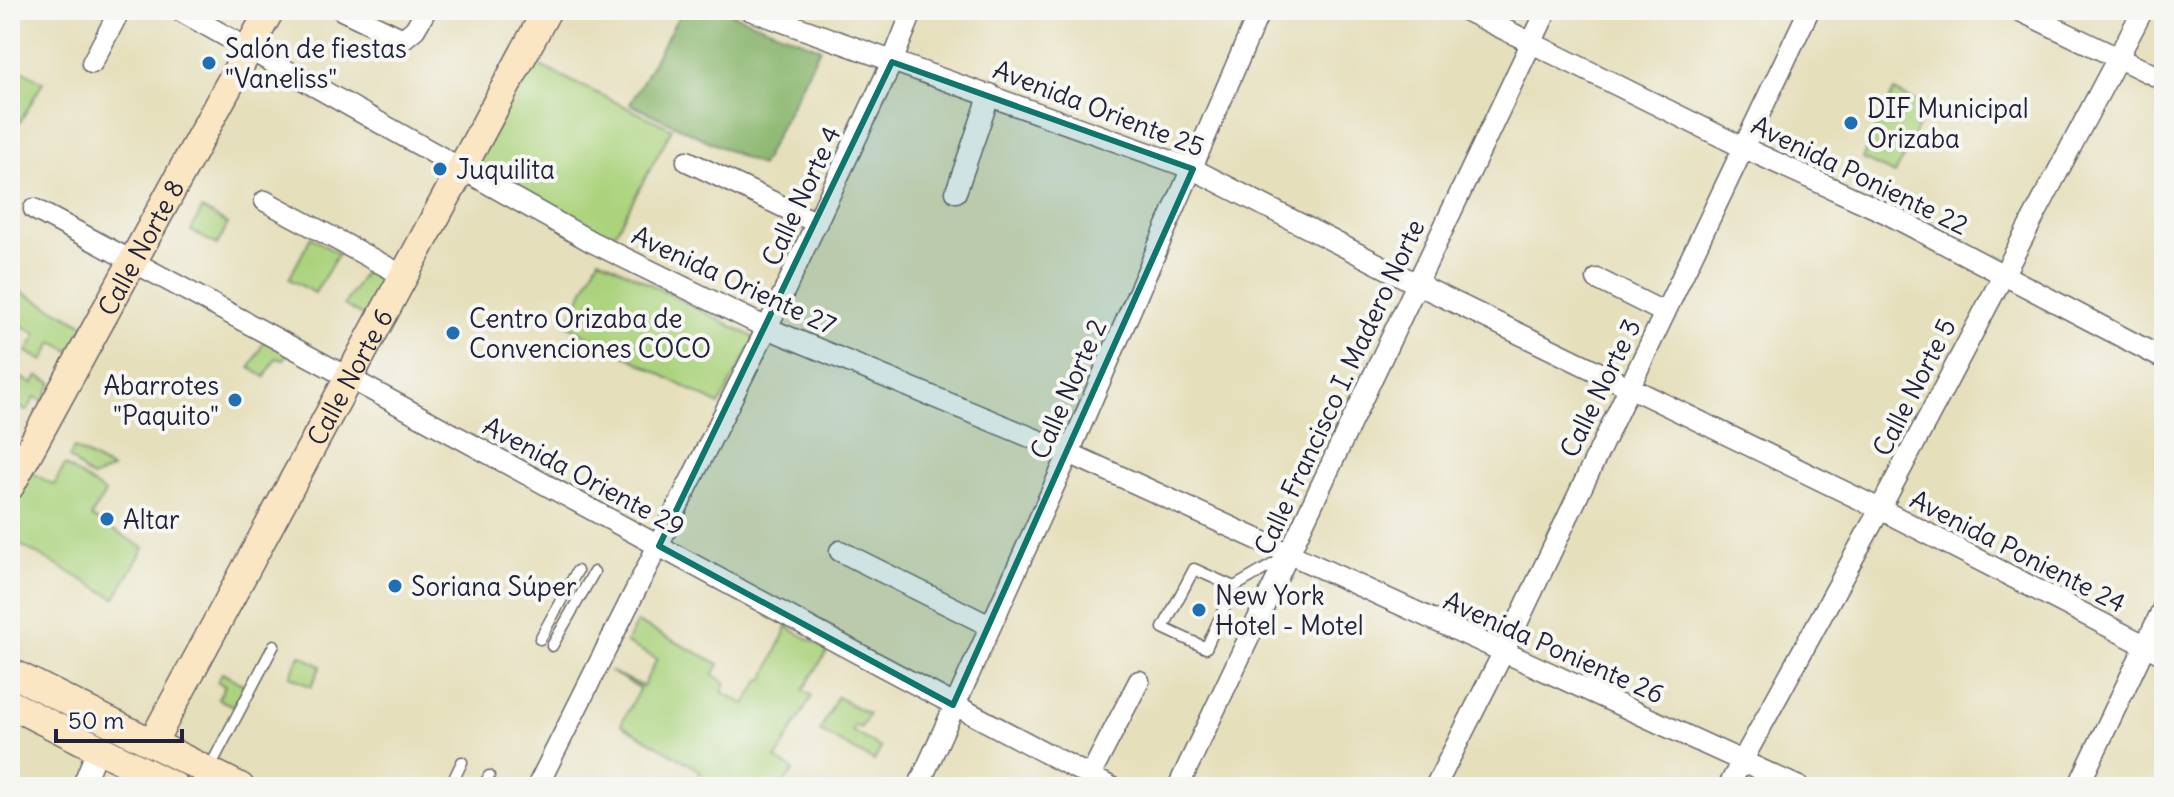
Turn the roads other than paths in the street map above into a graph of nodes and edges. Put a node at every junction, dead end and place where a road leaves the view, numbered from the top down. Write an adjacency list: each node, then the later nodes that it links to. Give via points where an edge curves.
1 (120, 10): 19 (street)
2 (179, 10): 16 (street, Avenida Oriente 27)
3 (270, 10): 16 (street, Calle Norte 8)
4 (342, 10): 5 (street, via 403,39)
5 (426, 10)
6 (547, 10): 25 (street, Calle Norte 6)
7 (750, 10): 18 (street, Avenida Oriente 25)
8 (913, 10): 18 (street, Calle Norte 4)
9 (1260, 10): 24 (street, Calle Norte 2)
10 (1465, 10): 15 (street, Avenida Poniente 22)
11 (1547, 10): 15 (street, Calle Francisco I. Madero Norte)
12 (1809, 10): 22 (street, Calle Norte 3)
13 (2018, 10): 17 (street)
14 (2143, 10): 17 (street, Calle Norte 5)
15 (1532, 40): 22 (street, Avenida Poniente 22); 34 (street, Calle Francisco I. Madero Norte)
16 (248, 50): 25 (street, Avenida Oriente 27); 30 (street, Calle Norte 8)
17 (2118, 57): 20 (street); 31 (street, Calle Norte 5)
18 (892, 62): 21 (street, Avenida Oriente 25); 29 (street, Calle Norte 4)
19 (92, 63)
20 (2164, 80)
21 (990, 94): 24 (street, Avenida Oriente 25); 26 (street)
22 (1742, 147): 31 (street, Avenida Poniente 22, via 1886,213); 35 (street, Calle Norte 3)
23 (687, 161): 29 (street)
24 (1193, 169): 34 (street, Avenida Oriente 25); 40 (street, Calle Norte 2)
25 (458, 170): 32 (street, Calle Norte 6); 36 (street, Avenida Oriente 27)
26 (956, 192)
27 (265, 201): 32 (street)
28 (34, 209): 30 (street, Avenida Oriente 29)
29 (817, 223): 36 (street, Calle Norte 4)
30 (135, 263): 38 (street, Avenida Oriente 29); 41 (street, Calle Norte 8)
31 (2002, 275): 37 (street, Avenida Poniente 22); 42 (street, Calle Norte 5)
32 (404, 276): 38 (street, Calle Norte 6)
33 (1597, 279): 35 (street)
34 (1417, 284): 39 (street, Avenida Poniente 24); 45 (street, Calle Francisco I. Madero Norte)
35 (1665, 313): 39 (street, Calle Norte 3)
36 (767, 328): 40 (street, Avenida Oriente 27); 43 (street, Calle Norte 4)
37 (2164, 359)
38 (351, 378): 43 (street, Avenida Oriente 29); 60 (street, Calle Norte 6)
39 (1629, 386): 42 (street, Avenida Poniente 24); 55 (street, Calle Norte 3)
40 (1069, 453): 45 (street, Avenida Oriente 27); 50 (street, Calle Norte 2)
41 (10, 486)
42 (1880, 509): 54 (street, Avenida Poniente 24); 62 (street, Calle Norte 5)
43 (659, 546): 59 (street, Avenida Oriente 29); 72 (street, Calle Norte 4)
44 (840, 551): 50 (street)
45 (1287, 555): 48 (lane); 55 (street, Avenida Poniente 26); 75 (street, Calle Francisco I. Madero Norte)
46 (577, 571): 51 (lane)
47 (594, 572): 53 (lane)
48 (1234, 587): 48 (lane, via 1194,569 1163,628 1206,648)
49 (2164, 606): 54 (street)
50 (988, 625): 59 (street, Calle Norte 2)
51 (540, 639)
52 (274, 645): 64 (lane)
53 (552, 646)
54 (2155, 651): 79 (street)
55 (1503, 653): 62 (street, Avenida Poniente 26); 76 (street, Calle Norte 3)
56 (10, 672): 60 (street)
57 (1139, 681): 66 (street)
58 (10, 704): 61 (street)
59 (953, 705): 66 (street, Avenida Oriente 29); 73 (street, Calle Norte 2)
60 (152, 743): 64 (street)
61 (98, 748): 67 (street); 68 (street)
62 (1743, 760): 77 (street, Calle Norte 5); 78 (street, Avenida Poniente 26)
63 (462, 762): 70 (lane)
64 (208, 771): 69 (street)
65 (489, 776): 71 (lane)
66 (1090, 776): 74 (street, Avenida Oriente 29)
67 (82, 787)
68 (175, 787)
69 (240, 787)
70 (450, 787)
71 (483, 787)
72 (537, 787)
73 (918, 787)
74 (1111, 787)
75 (1178, 787)
76 (1435, 787)
77 (1728, 787)
78 (1799, 787)
79 (2078, 787)

